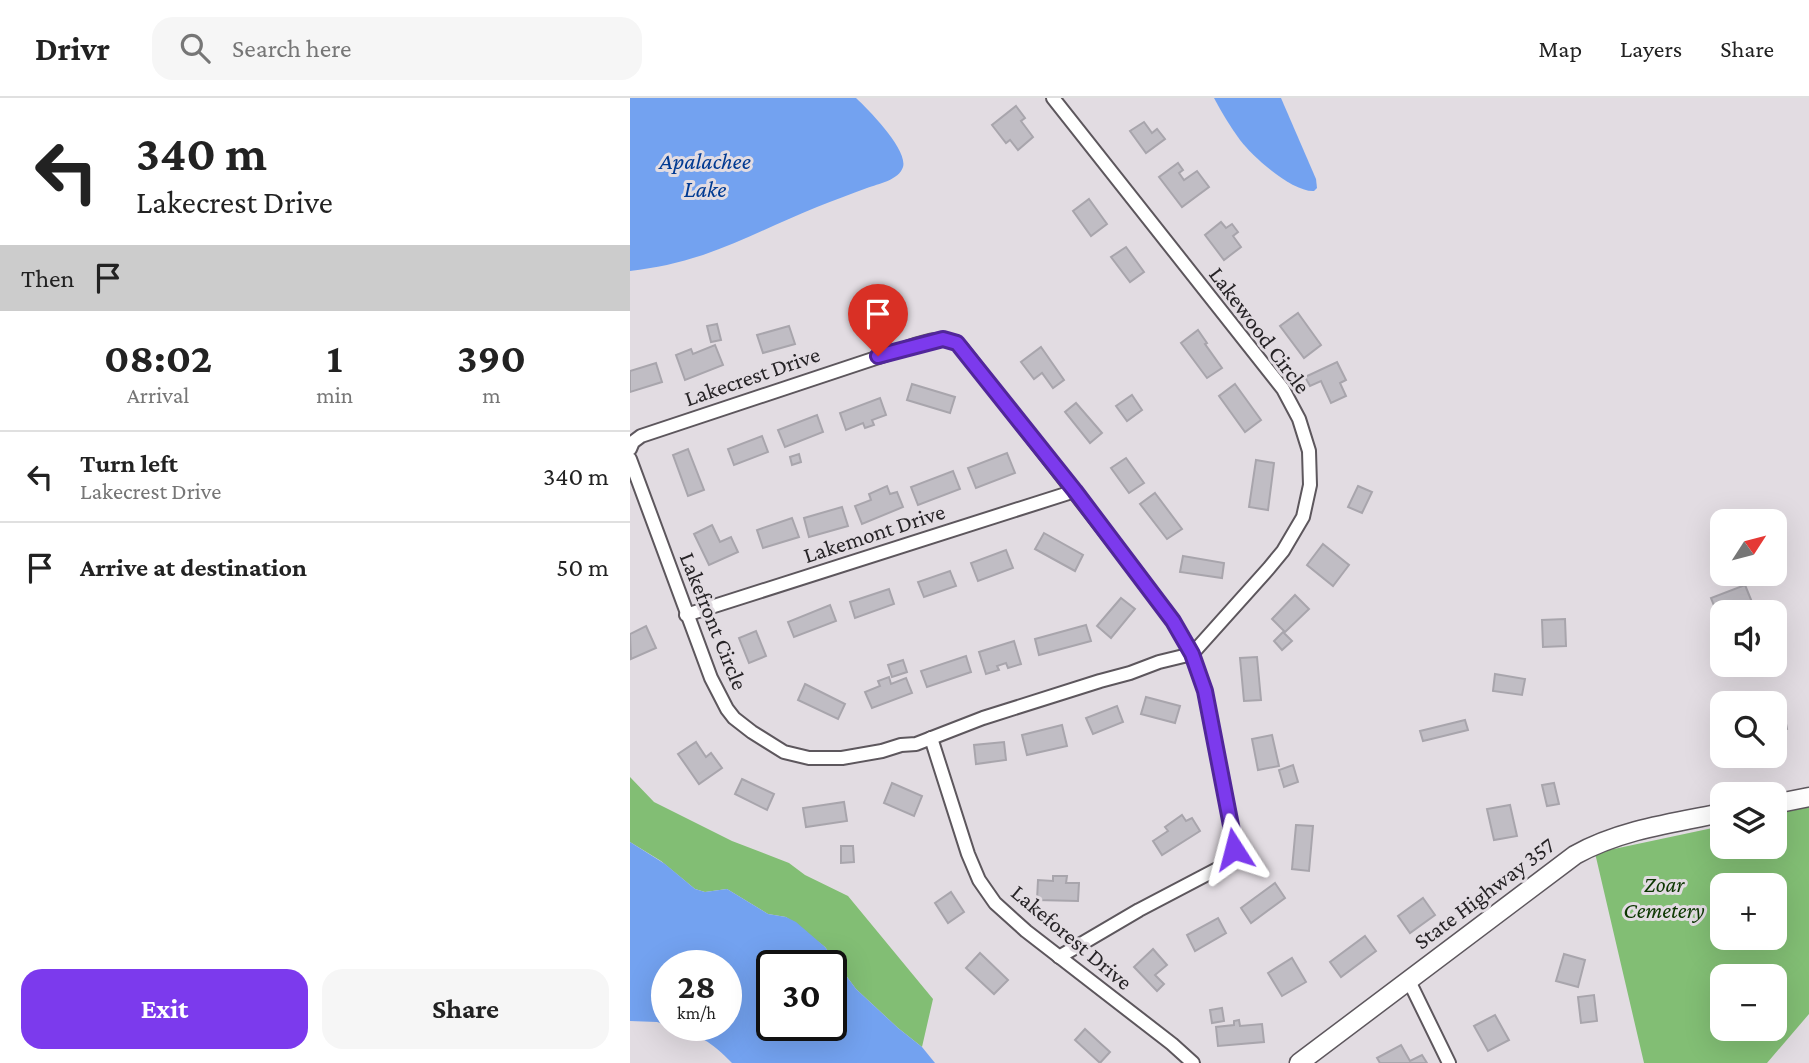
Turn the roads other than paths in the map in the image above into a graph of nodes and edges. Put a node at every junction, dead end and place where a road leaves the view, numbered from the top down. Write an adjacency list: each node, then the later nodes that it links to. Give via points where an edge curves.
1 (1053, 98): 6 (street, Lakewood Circle, via 1283,389 1305,435 1310,485 1297,529 1269,568)
2 (630, 449): 4 (street, Lakecrest Drive, via 641,436 900,350 948,339 961,346)
3 (630, 459): 5 (street, Lakefront Circle)
4 (1075, 491): 5 (street, Lakemont Drive); 6 (street, Lakecrest Drive, via 1173,621)
5 (687, 615): 7 (street, Lakefront Circle, via 727,709 784,752 842,758)
6 (1192, 654): 7 (street); 11 (street, Lakecrest Drive, via 1205,691 1234,841 1231,856 1221,867)
7 (931, 738): 11 (street, Lakeforest Drive, via 979,880 995,903)
8 (1809, 797): 9 (main road)
9 (1787, 801)
10 (1710, 815): 12 (main road, State Highway 357, via 1629,832 1587,848)
11 (1059, 957): 13 (street, Lakeforest Drive)
12 (1409, 981): 14 (main road, State Highway 357); 15 (street)
13 (1193, 1063)
14 (1299, 1063)
15 (1449, 1063)

